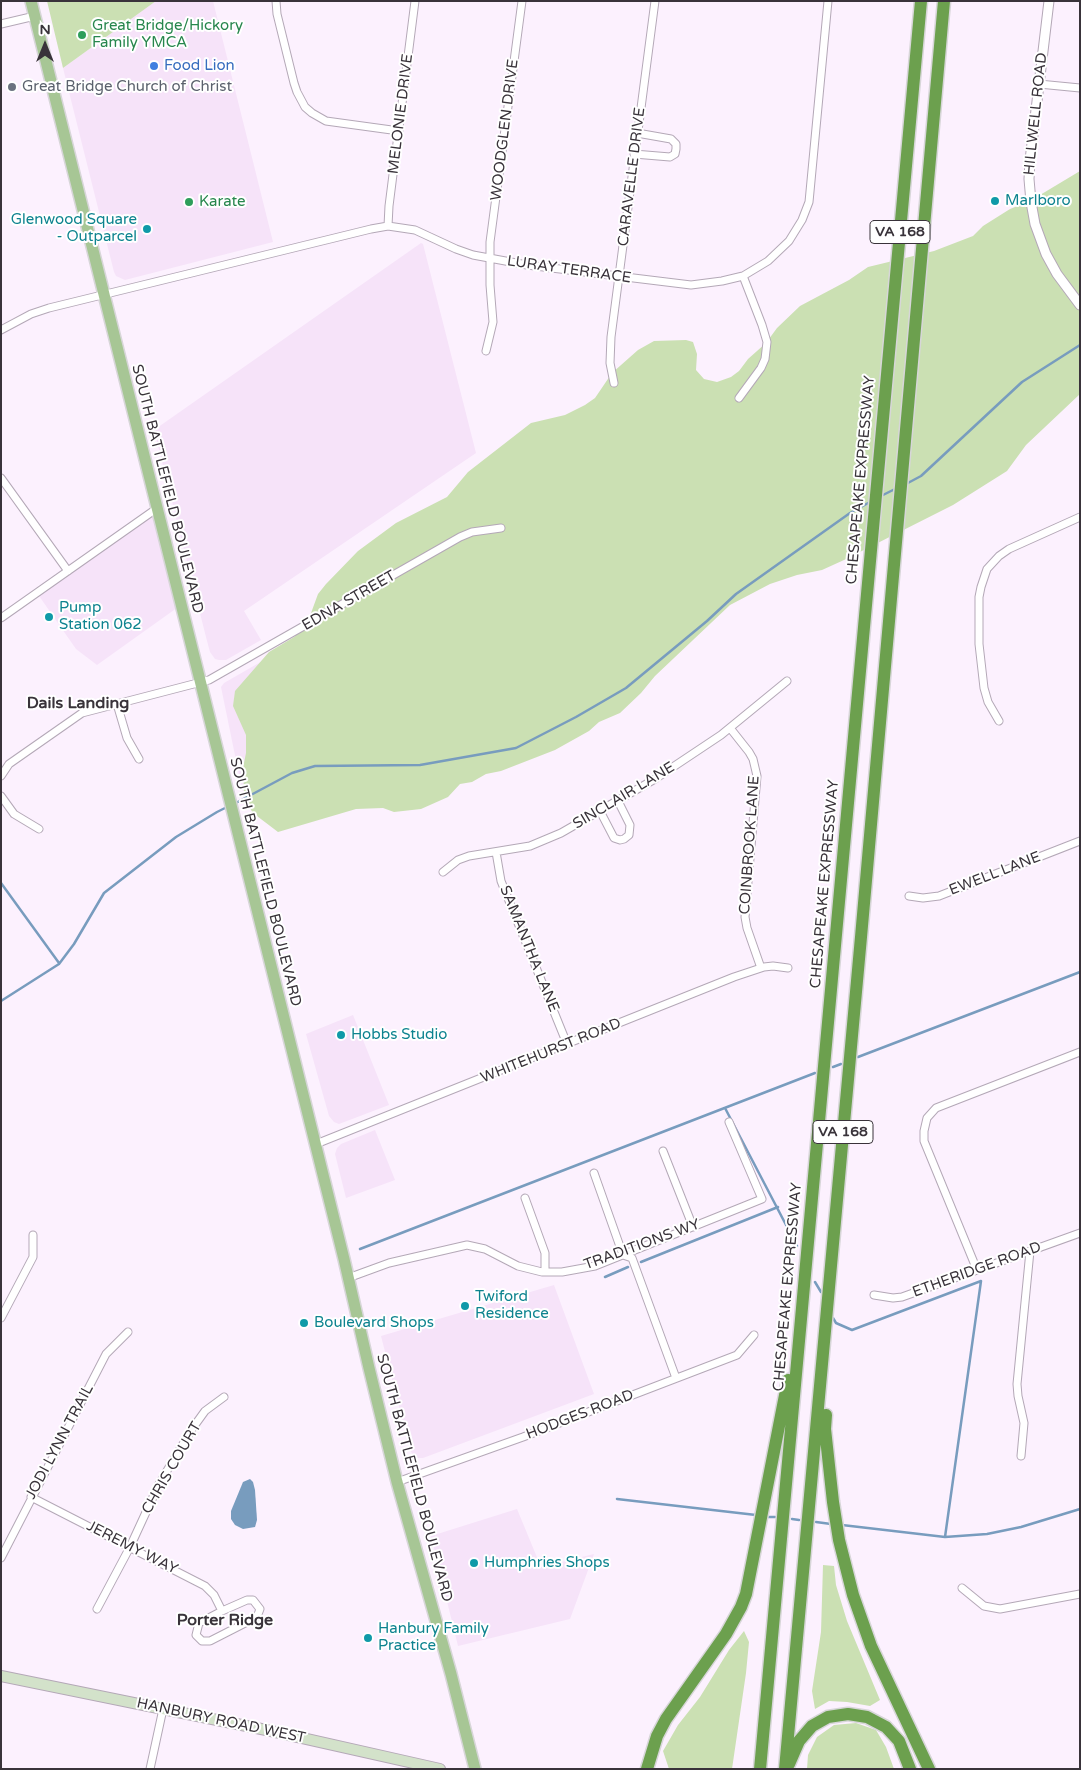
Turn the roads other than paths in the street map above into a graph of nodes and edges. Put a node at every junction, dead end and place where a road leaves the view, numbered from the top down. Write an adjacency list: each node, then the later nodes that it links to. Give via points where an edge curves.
1 (31, 1): 10 (main road, SOUTH BATTLEFIELD BOULEVARD)
2 (276, 1): 14 (street, via 294,83 305,107 326,121)
3 (415, 1): 14 (street, MELONIE DRIVE)
4 (522, 1): 18 (street, WOODGLEN DRIVE)
5 (655, 1): 15 (street, CARAVELLE DRIVE)
6 (828, 1): 19 (street, LURAY TERRACE, via 809,202 789,242 768,261)
7 (922, 1): 65 (highway, CHESAPEAKE EXPRESSWAY / VA 168)
8 (944, 1): 68 (highway, VA 168)
9 (1049, 1): 12 (street, HILLWELL ROAD)
10 (35, 16): 11 (street); 21 (main road, SOUTH BATTLEFIELD BOULEVARD)
11 (1, 24)
12 (1039, 84): 13 (street); 22 (street, HILLWELL ROAD, via 1029,179 1035,224 1057,274)
13 (1080, 88)
14 (399, 131): 17 (street, MELONIE DRIVE)
15 (637, 133): 16 (street, CARAVELLE DRIVE); 16 (street, via 671,139 676,149 670,157)
16 (634, 154): 20 (street, CARAVELLE DRIVE)
17 (388, 226): 18 (street, LURAY TERRACE, via 406,227 456,249); 21 (street, LURAY TERRACE)
18 (490, 259): 20 (street, LURAY TERRACE); 24 (street, WOODGLEN DRIVE, via 493,322)
19 (742, 276): 20 (street, LURAY TERRACE, via 691,285); 26 (street, via 767,342 761,368)
20 (619, 277): 25 (street, CARAVELLE DRIVE, via 610,355)
21 (104, 294): 23 (street, LURAY TERRACE, via 31,314); 28 (main road, SOUTH BATTLEFIELD BOULEVARD)
22 (1080, 305)
23 (1, 330)
24 (486, 351)
25 (614, 383)
26 (739, 398)
27 (1, 478): 31 (street)
28 (156, 509): 31 (street); 34 (main road, SOUTH BATTLEFIELD BOULEVARD)
29 (1080, 517): 36 (street, via 1009,549 988,569 979,597 979,644 984,688)
30 (501, 528): 34 (street, EDNA STREET, via 460,537)
31 (68, 571): 32 (street)
32 (1, 618)
33 (787, 681): 37 (street, SINCLAIR LANE)
34 (200, 683): 35 (street, EDNA STREET); 53 (main road, SOUTH BATTLEFIELD BOULEVARD)
35 (117, 704): 38 (street, via 127,738); 39 (street, EDNA STREET, via 82,713 10,764)
36 (999, 721)
37 (730, 728): 41 (street, SINCLAIR LANE); 48 (street, COINBROOK LANE, via 753,759 756,776 745,917)
38 (139, 759)
39 (1, 776)
40 (1, 796): 43 (street, via 14,814)
41 (618, 801): 42 (street, SINCLAIR LANE); 42 (street, via 630,825 629,835 624,839 614,838)
42 (600, 811): 45 (street, SINCLAIR LANE, via 544,841)
43 (39, 829)
44 (1080, 840): 47 (street, EWELL LANE, via 939,896)
45 (496, 852): 46 (street, SINCLAIR LANE, via 458,860); 50 (street, SAMANTHA LANE, via 501,881)
46 (443, 872)
47 (909, 896)
48 (761, 968): 49 (street, WHITEHURST ROAD); 50 (street, WHITEHURST ROAD)
49 (788, 968)
50 (567, 1044): 53 (street, WHITEHURST ROAD)
51 (1080, 1052): 62 (street, via 936,1108 927,1118 924,1141)
52 (729, 1122): 57 (street, TRADITIONS WY, via 762,1199)
53 (316, 1144): 64 (main road, SOUTH BATTLEFIELD BOULEVARD)
54 (663, 1150): 57 (street)
55 (594, 1173): 61 (street)
56 (525, 1198): 63 (street, via 546,1253)
57 (693, 1227): 61 (street, TRADITIONS WY)
58 (1080, 1233): 60 (street, ETHERIDGE ROAD)
59 (33, 1235): 67 (street, via 33,1258)
60 (1030, 1251): 62 (street, ETHERIDGE ROAD); 73 (street, via 1017,1384 1024,1423)
61 (623, 1255): 63 (street, TRADITIONS WY, via 595,1266); 71 (street, via 632,1258)
62 (977, 1270): 66 (street, ETHERIDGE ROAD, via 902,1297)
63 (545, 1272): 64 (street, TRADITIONS WY, via 518,1266 485,1249 467,1245 389,1263)
64 (348, 1278): 74 (main road, SOUTH BATTLEFIELD BOULEVARD)
65 (805, 1279): 87 (highway, via 792,1338 787,1389 746,1594 726,1634 656,1736); 88 (highway, CHESAPEAKE EXPRESSWAY / VA 168)
66 (874, 1295)
67 (1, 1318)
68 (826, 1321): 89 (highway, VA 168); 91 (highway, via 829,1384 825,1429 842,1552 871,1646)
69 (128, 1332): 75 (street, JODI LYNN TRAIL, via 106,1354)
70 (754, 1334): 71 (street, HODGES ROAD, via 737,1355)
71 (676, 1378): 74 (street, HODGES ROAD)
72 (224, 1397): 76 (street, CHRIS COURT, via 206,1411 192,1429 159,1484)
73 (1021, 1456)
74 (397, 1482): 86 (main road, SOUTH BATTLEFIELD BOULEVARD, via 452,1674)
75 (31, 1497): 76 (street, JEREMY WAY); 77 (street, JODI LYNN TRAIL)
76 (130, 1547): 80 (street, CHRIS COURT); 81 (street, JEREMY WAY, via 206,1586)
77 (1, 1558)
78 (962, 1588): 79 (street, via 984,1606 1000,1610)
79 (1080, 1594)
80 (97, 1609)
81 (222, 1612): 81 (street, via 247,1600 253,1600 260,1609 258,1617 210,1641 202,1641 196,1635 198,1623)
82 (1, 1676): 83 (main road, HANBURY ROAD WEST)
83 (162, 1709): 84 (street); 85 (main road, HANBURY ROAD WEST)
84 (150, 1769)
85 (440, 1769)
86 (475, 1769)
87 (646, 1769)
88 (760, 1769)
89 (786, 1769): 90 (highway, via 799,1741 812,1726 828,1718 848,1714 886,1727 899,1741)
90 (910, 1769)
91 (930, 1769)

